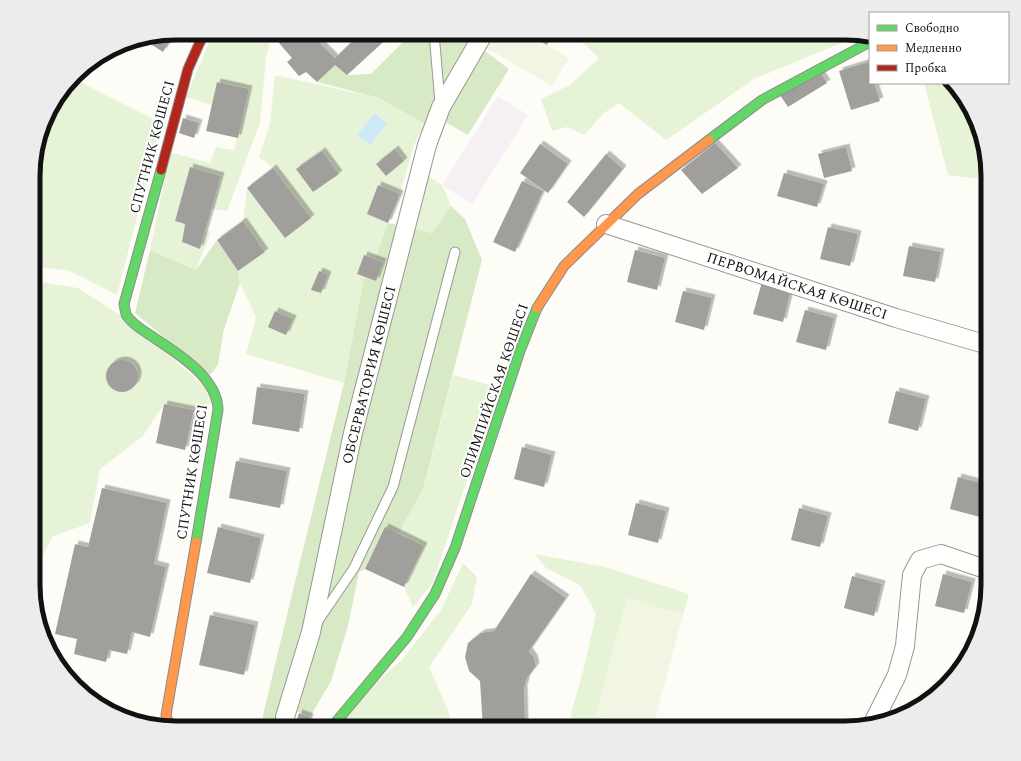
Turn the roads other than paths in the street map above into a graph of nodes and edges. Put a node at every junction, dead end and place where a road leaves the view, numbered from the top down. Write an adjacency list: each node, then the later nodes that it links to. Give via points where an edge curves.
1 (201, 40): 12 (street, СПУТНИК КӨШЕСІ, via 188,69 124,304 126,316 194,367 205,378 217,398 218,410 166,715)
2 (435, 40): 5 (lane)
3 (480, 40): 5 (street, ОБСЕРВАТОРИЯ КӨШЕСІ)
4 (869, 43): 6 (street, ОЛИМПИЙСКАЯ КӨШЕСІ, via 762,100 638,194)
5 (441, 107): 10 (street, ОБСЕРВАТОРИЯ КӨШЕСІ, via 427,145 353,433)
6 (606, 224): 8 (street, ПЕРВОМАЙСКАЯ КӨШЕСІ); 14 (street, ОЛИМПИЙСКАЯ КӨШЕСІ, via 564,266 538,305 520,351 455,548 435,594 407,637)
7 (455, 252): 10 (lane, via 393,487 354,568)
8 (981, 343)
9 (981, 568): 11 (street, via 940,554 920,560 912,575 905,646 899,668)
10 (311, 632): 13 (street, ОБСЕРВАТОРИЯ КӨШЕСІ)
11 (876, 717)
12 (168, 721)
13 (286, 721)
14 (337, 721)

